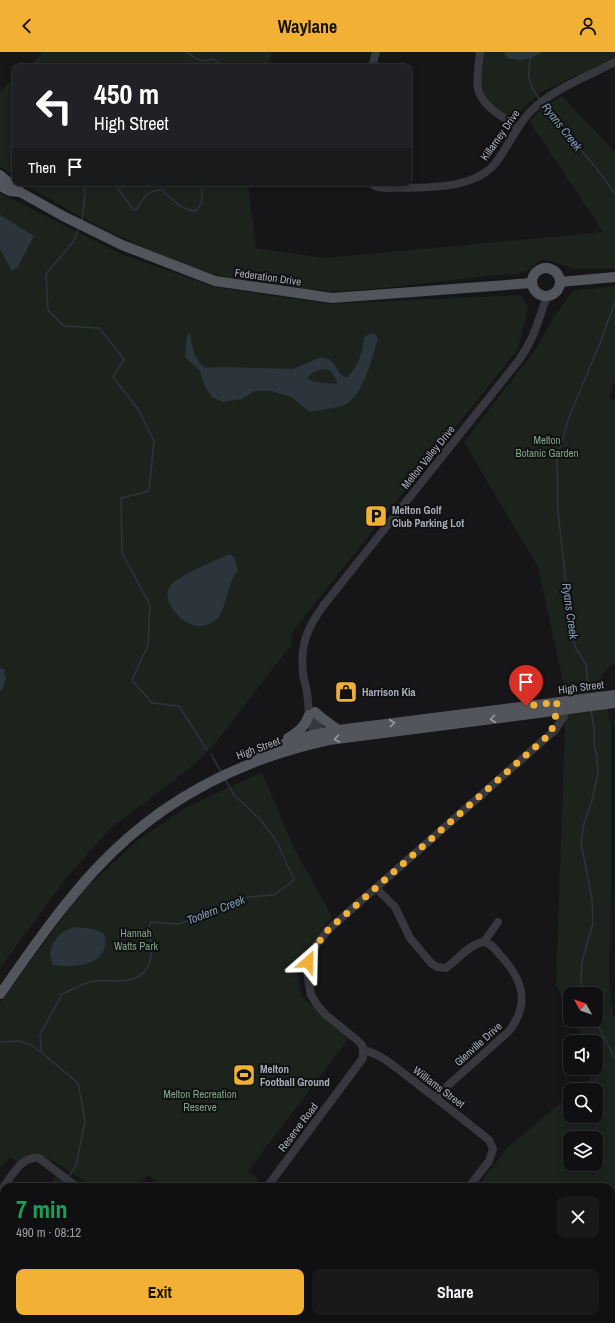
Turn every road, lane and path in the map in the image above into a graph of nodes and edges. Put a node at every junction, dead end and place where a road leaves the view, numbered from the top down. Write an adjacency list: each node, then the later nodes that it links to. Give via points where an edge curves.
1 (376, 52): 4 (street)
2 (480, 52): 5 (street, via 478,89 481,98)
3 (615, 62): 5 (street, Killarney Drive, via 541,102 530,111)
4 (373, 64)
5 (518, 127): 10 (street, Killarney Drive, via 496,163 470,181 386,188)
6 (0, 175): 7 (main road, Federation Drive)
7 (12, 185)
8 (0, 186): 11 (main road, Federation Drive)
9 (13, 186): 11 (main road, Federation Drive)
10 (375, 186)
11 (20, 192): 14 (main road, Federation Drive, via 122,245 214,282 332,298)
12 (615, 277): 13 (main road)
13 (560, 282): 14 (main road, via 555,272 545,268 536,273); 15 (main road, via 556,292)
14 (532, 283): 15 (main road, via 536,293)
15 (546, 296): 20 (street, Melton Valley Drive, via 532,339 519,360 314,618 303,645 302,659)
16 (615, 695): 17 (main road, High Street)
17 (589, 703): 18 (main road, High Street); 19 (main road, High Street)
18 (615, 703)
19 (562, 706): 21 (main road, High Street, one-way to 19); 22 (main road, High Street, one-way to 22, via 355,736); 26 (street, via 560,722 555,730)
20 (312, 713): 21 (main road); 22 (street, Melton Valley Drive); 23 (main road, via 298,733)
21 (338, 730): 22 (main road, High Street)
22 (318, 736): 23 (main road, High Street); 24 (main road, High Street, via 286,751)
23 (259, 753): 24 (main road, High Street)
24 (225, 771): 25 (main road, High Street)
25 (212, 777): 29 (main road, High Street, via 181,791 156,808 105,851 69,890); 30 (main road, High Street, via 155,816 95,869)
26 (376, 888): 28 (street, via 394,907 410,938 437,967 446,968 474,944); 31 (street, via 319,940 312,950 307,972 311,995 318,1006 357,1040)
27 (498, 922): 28 (street)
28 (484, 942): 32 (street, Glenville Drive, via 491,945 518,978 522,1006 517,1021 508,1032)
29 (0, 983)
30 (0, 994)
31 (364, 1050): 32 (street, Williams Street, via 382,1058); 35 (street, Reserve Road, via 358,1066)
32 (435, 1097): 36 (street, Williams Street, via 489,1140 493,1149 489,1160)
33 (7, 1183): 34 (street, via 23,1161 34,1157 39,1158)
34 (72, 1183)
35 (270, 1183)
36 (472, 1183)

